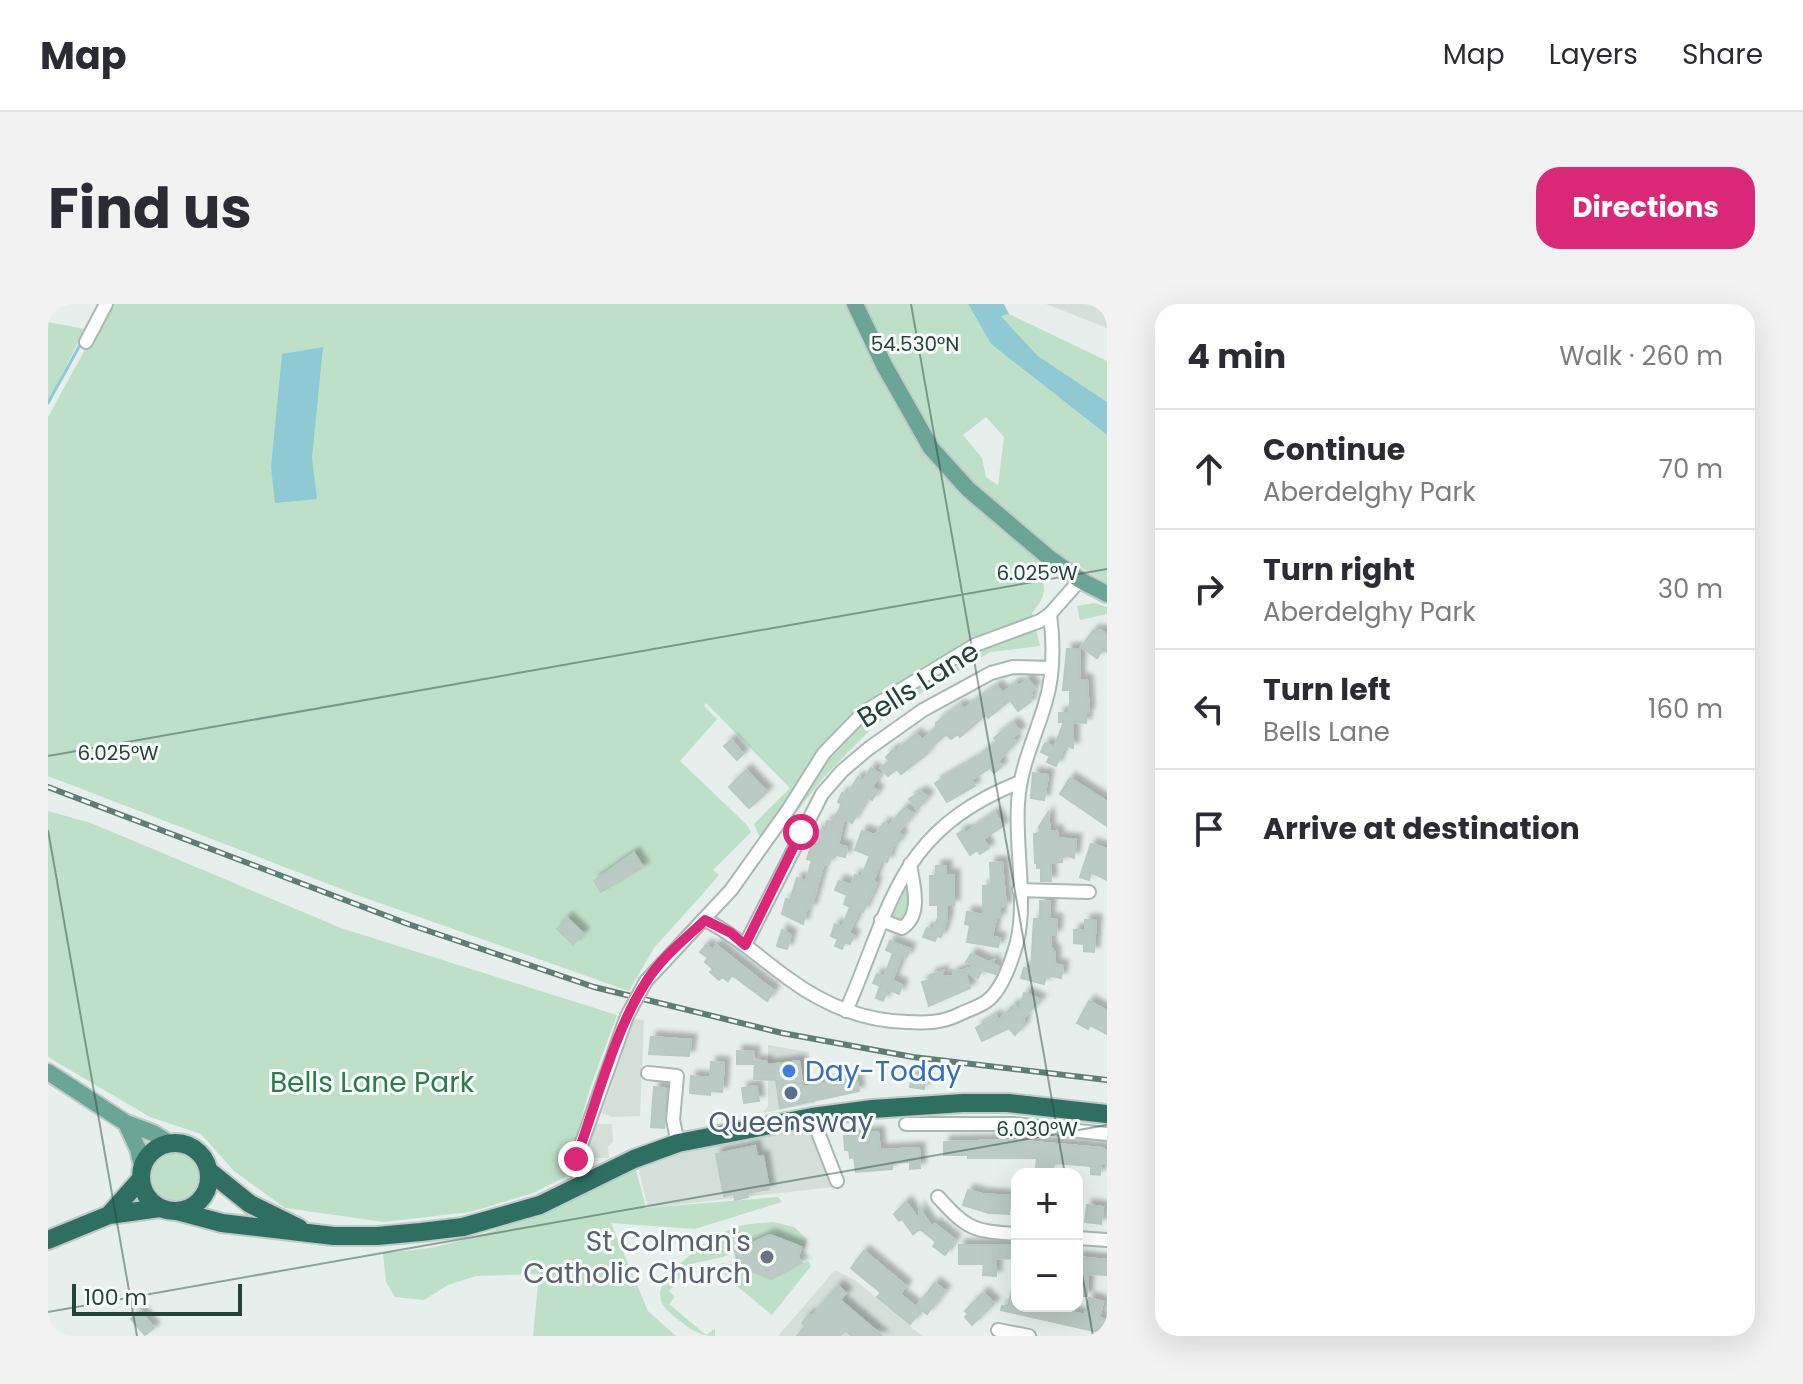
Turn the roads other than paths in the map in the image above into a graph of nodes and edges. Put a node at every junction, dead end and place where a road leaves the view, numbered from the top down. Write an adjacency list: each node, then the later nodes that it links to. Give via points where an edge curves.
1 (106, 304): 3 (street)
2 (855, 304): 4 (main road, via 931,448 968,489)
3 (86, 342)
4 (1080, 580): 5 (main road); 6 (street, Bells Lane)
5 (1107, 594)
6 (1050, 614): 7 (street); 13 (street, Bells Lane, via 975,645 864,712 824,753 731,890)
7 (1051, 668): 8 (street); 14 (street, via 1013,667 991,673 923,710 842,771 822,794)
8 (1020, 782): 9 (street, via 968,808 933,834); 10 (street)
9 (910, 864): 12 (street); 12 (street, via 912,919 902,928)
10 (1019, 890): 11 (street); 15 (street, via 1016,944 988,1001 933,1023 881,1020)
11 (1089, 892)
12 (881, 920): 15 (street)
13 (703, 922): 14 (street); 29 (street, Bells Lane, bridge, via 646,981 627,1016 576,1159)
14 (745, 945): 15 (street, via 791,981)
15 (846, 1011)
16 (48, 1072): 21 (main road)
17 (648, 1073): 25 (street, via 677,1076 673,1120)
18 (931, 1114): 19 (highway, via 1008,1103); 20 (highway, via 872,1109); 22 (street); 23 (street)
19 (1107, 1114)
20 (812, 1117): 25 (highway); 28 (street)
21 (126, 1123): 24 (main road); 27 (main road, via 138,1149)
22 (906, 1124)
23 (1107, 1134)
24 (169, 1143): 26 (highway, via 180,1142 199,1152); 27 (highway, via 152,1150)
25 (678, 1143): 29 (highway)
26 (209, 1171): 31 (highway, via 198,1202); 33 (highway, via 250,1204)
27 (141, 1173): 31 (highway, via 143,1191); 32 (highway)
28 (837, 1181)
29 (580, 1186): 33 (highway, via 540,1205 463,1227 377,1236)
30 (945, 1199): 34 (street, via 955,1215 979,1232)
31 (168, 1210): 32 (highway); 33 (highway, via 222,1223)
32 (109, 1215): 36 (highway)
33 (305, 1231)
34 (1011, 1234)
35 (1083, 1238): 37 (street)
36 (48, 1240)
37 (1107, 1240)
38 (996, 1329): 39 (street)
39 (1029, 1336)

